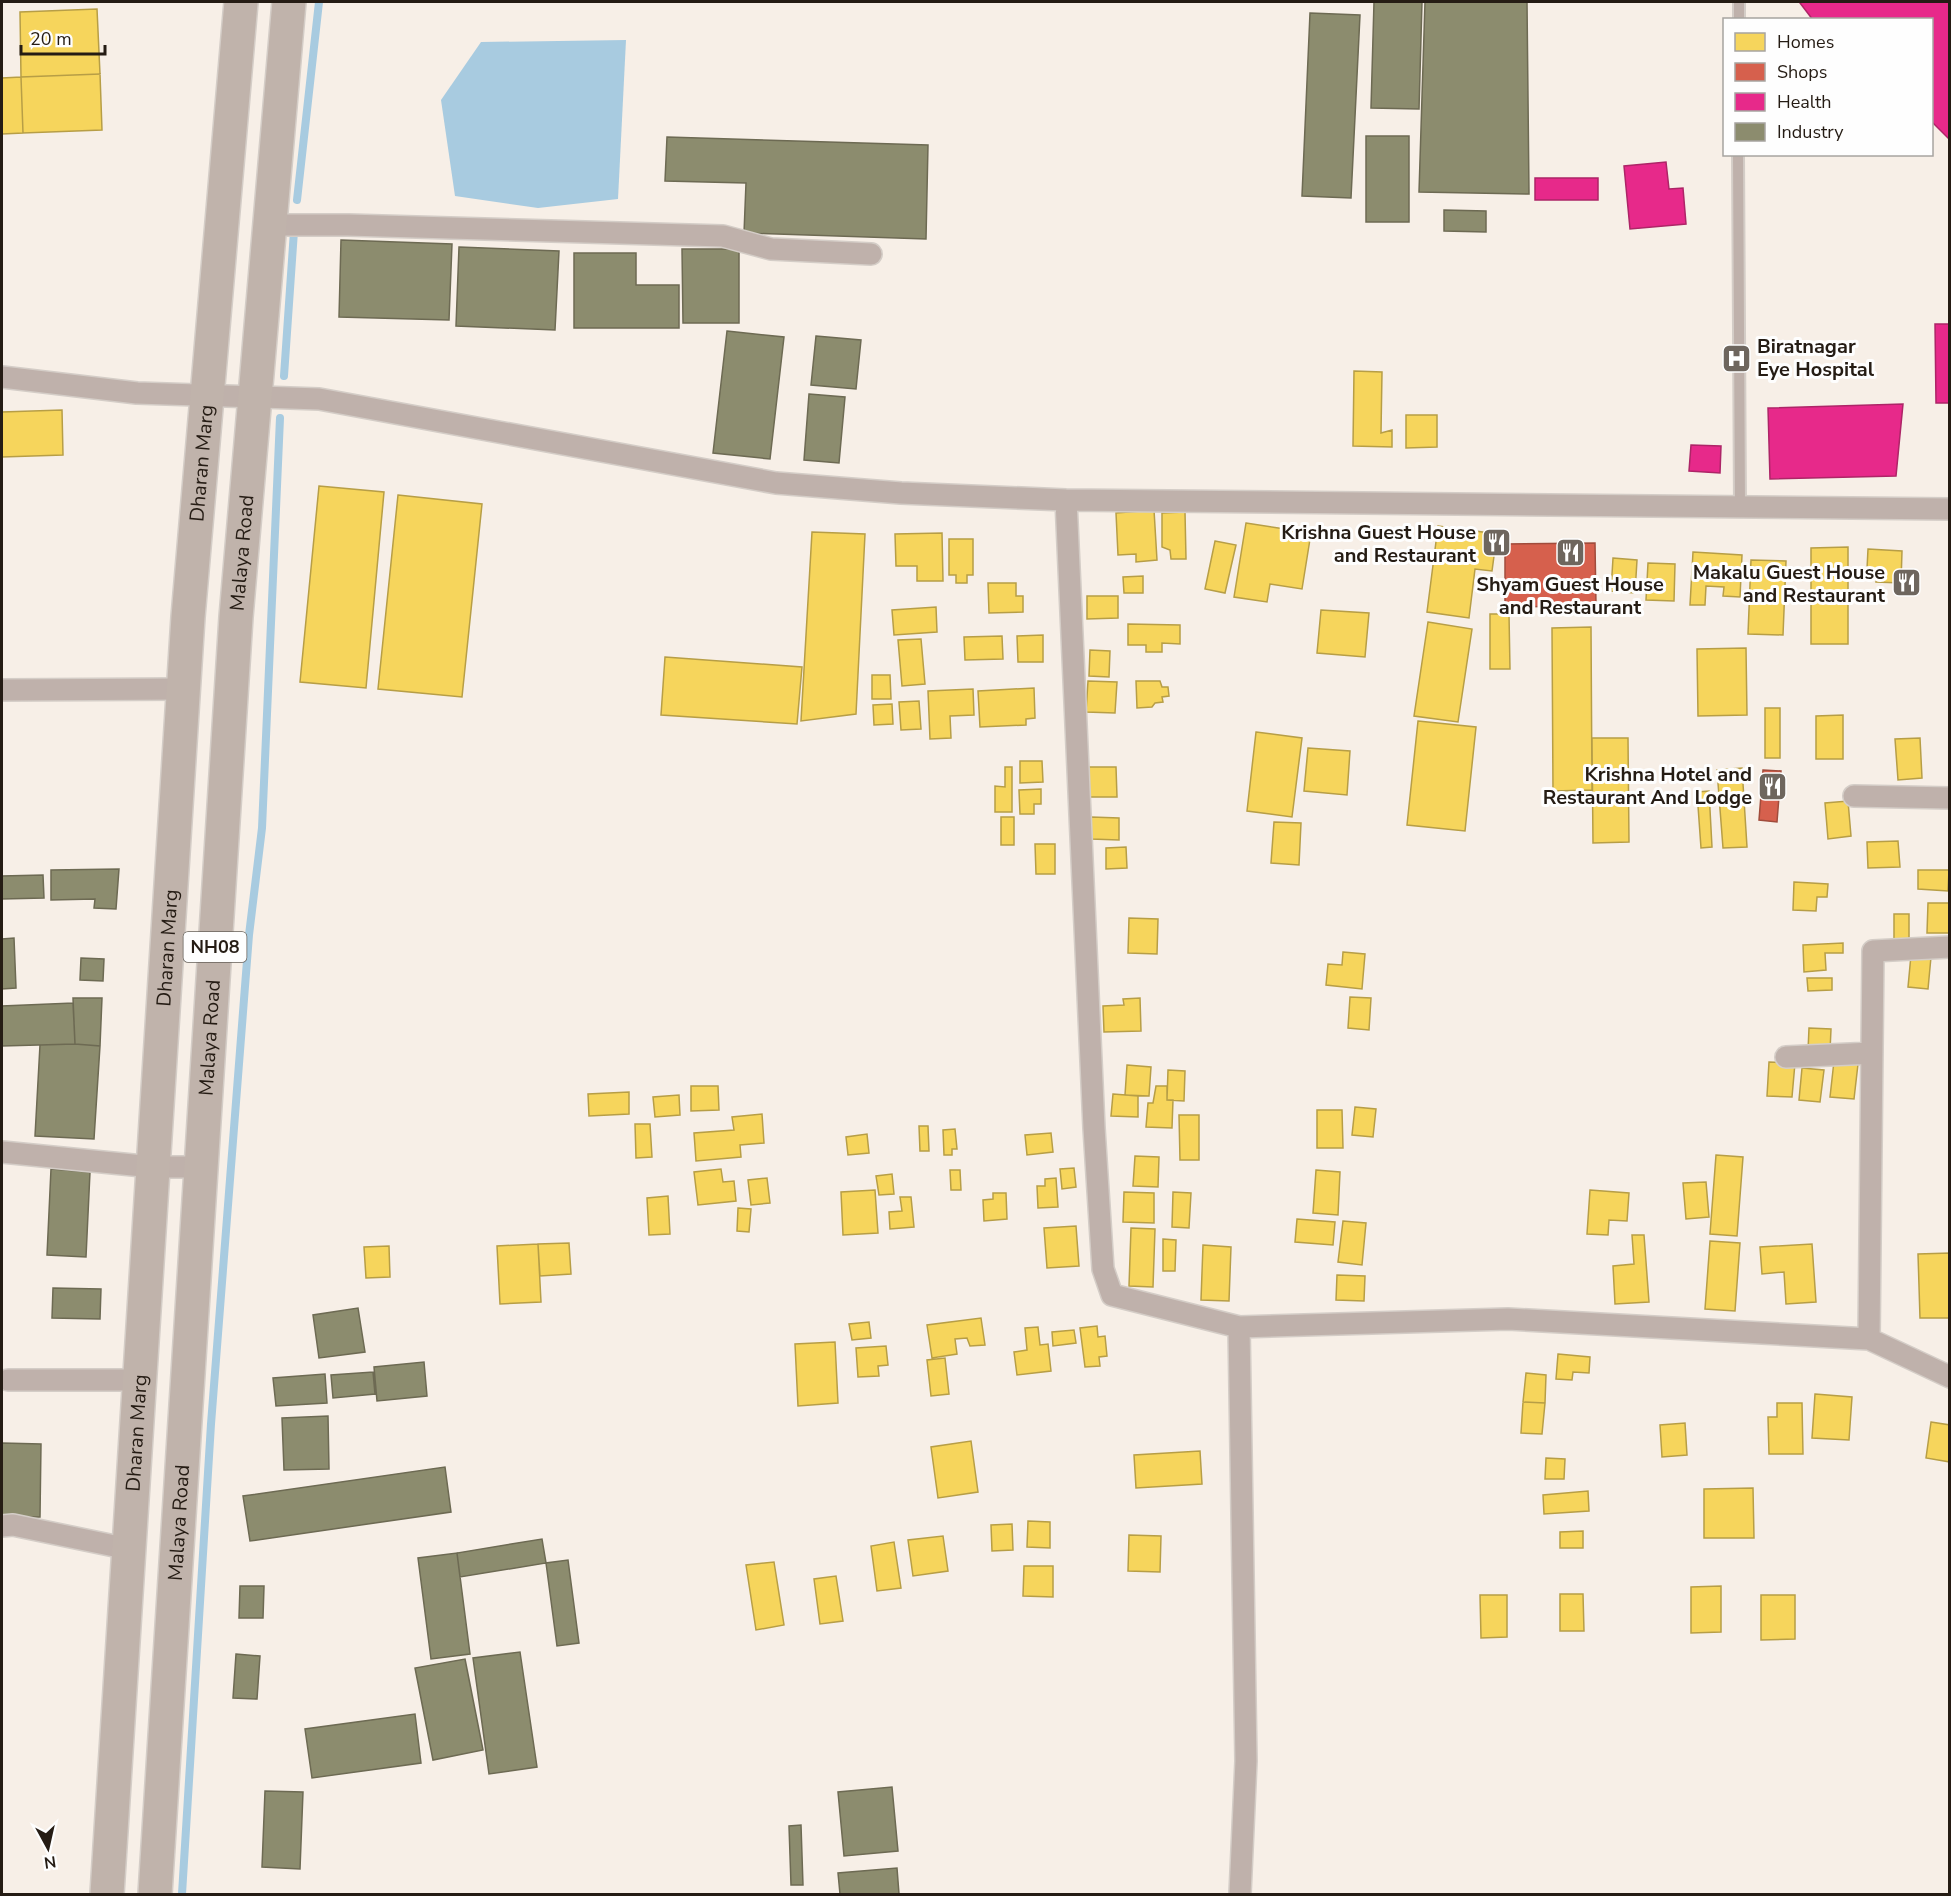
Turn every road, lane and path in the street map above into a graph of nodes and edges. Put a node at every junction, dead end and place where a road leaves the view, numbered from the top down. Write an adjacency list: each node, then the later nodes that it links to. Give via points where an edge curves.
1 (241, 2): 9 (main road, Dharan Marg / NH08)
2 (289, 2): 6 (main road, Malaya Road / NH08)
3 (1739, 2): 4 (lane)
4 (1739, 18)
5 (1738, 156): 12 (lane)
6 (270, 225): 7 (street, via 723,236 771,249); 10 (main road, Malaya Road / NH08)
7 (872, 254)
8 (2, 377): 9 (street, via 137,393)
9 (207, 394): 10 (street); 14 (main road, Dharan Marg / NH08)
10 (255, 398): 11 (street, via 319,399 776,483); 23 (main road, Malaya Road / NH08, via 236,616)
11 (1066, 500): 12 (street); 24 (street, via 1103,1269 1112,1295)
12 (1740, 507): 13 (street)
13 (1950, 509)
14 (184, 689): 15 (street); 22 (main road, Dharan Marg / NH08)
15 (2, 690)
16 (1854, 796): 17 (street)
17 (1950, 798)
18 (1950, 946): 19 (street, via 1873,951)
19 (1872, 1053): 20 (street); 25 (street)
20 (1786, 1057)
21 (2, 1152): 22 (street)
22 (153, 1167): 23 (street); 28 (main road, Dharan Marg / NH08)
23 (201, 1167): 32 (main road, Malaya Road / NH08)
24 (1239, 1327): 25 (street, via 1508,1319); 33 (street, via 1246,1761)
25 (1869, 1339): 26 (street)
26 (1950, 1377)
27 (8, 1380): 28 (street)
28 (140, 1380): 30 (main road, Dharan Marg / NH08)
29 (2, 1526): 30 (street)
30 (129, 1549): 31 (main road, Dharan Marg / NH08)
31 (107, 1894)
32 (155, 1894)
33 (1240, 1894)

